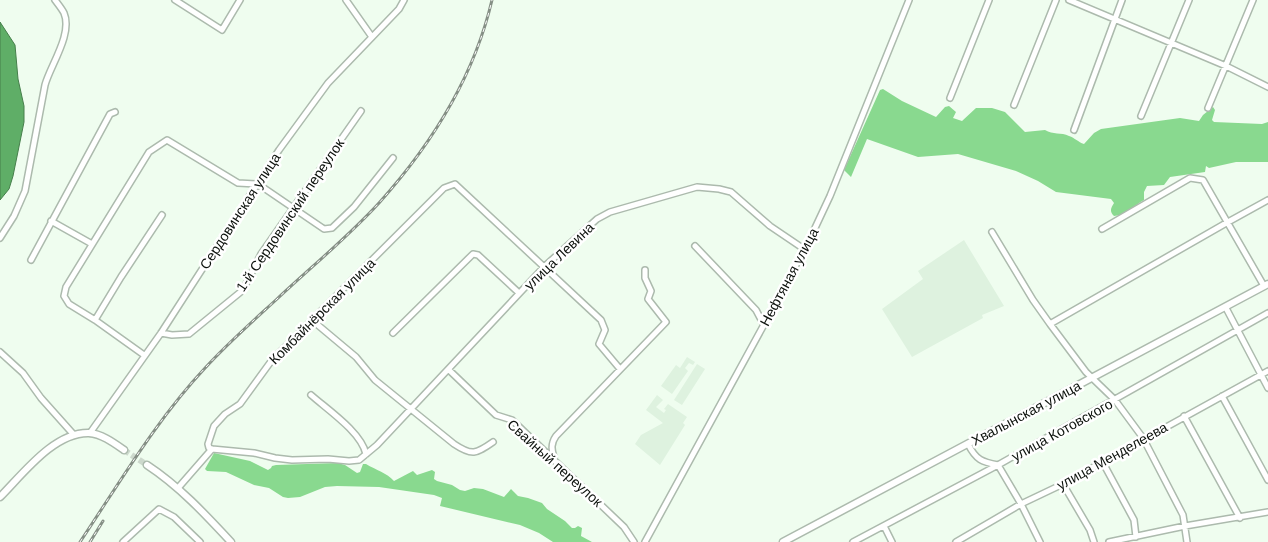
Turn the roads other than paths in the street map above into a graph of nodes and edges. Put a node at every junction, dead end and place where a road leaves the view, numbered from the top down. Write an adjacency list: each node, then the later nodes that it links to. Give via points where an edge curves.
1 (55, 0): 34 (street, via 65,14 65,31 45,85 25,191)
2 (175, 0): 3 (street, via 222,30)
3 (240, 0)
4 (346, 0): 14 (street)
5 (404, 0): 14 (street, Сердовинская улица)
6 (909, 0): 37 (street, Нефтяная улица, via 830,196)
7 (988, 0): 18 (street)
8 (1056, 0): 19 (street)
9 (1069, 0): 13 (street)
10 (1122, 0): 13 (street)
11 (1189, 0): 15 (street)
12 (1253, 0): 16 (street)
13 (1115, 19): 15 (street); 24 (street)
14 (372, 37): 26 (street, Сердовинская улица, via 328,83)
15 (1172, 43): 16 (street); 23 (street)
16 (1226, 66): 17 (street); 20 (street)
17 (1268, 87)
18 (950, 98)
19 (1014, 105)
20 (1208, 108)
21 (361, 111): 28 (street, 1-й Сердовинский переулок)
22 (115, 112): 30 (street, via 110,114)
23 (1141, 116)
24 (1074, 130)
25 (393, 158): 28 (street, via 332,228 324,229)
26 (258, 184): 28 (street); 35 (street, via 238,183 167,140 149,152); 50 (street, Сердовинская улица)
27 (1268, 200): 31 (street)
28 (293, 208): 50 (street, 1-й Сердовинский переулок, via 262,254 243,290 190,334)
29 (162, 215): 45 (street)
30 (51, 221): 35 (street); 38 (street)
31 (1228, 222): 32 (street, via 1203,180 1190,178); 41 (street); 47 (street)
32 (1102, 229)
33 (992, 232): 47 (street)
34 (0, 238)
35 (92, 244): 45 (street, via 66,287 64,296 69,304)
36 (695, 246): 48 (street, via 756,310)
37 (804, 249): 39 (street, улица Левина, via 770,226 731,192 697,187 596,219); 48 (street, Нефтяная улица)
38 (31, 260)
39 (545, 266): 42 (street, улица Левина); 46 (street, Комбайнёрская улица, via 455,184 444,188); 54 (street, via 601,320 605,330 599,344)
40 (645, 270): 54 (street, via 651,291 648,299 666,322)
41 (1266, 285): 43 (main road, Хвалынская улица)
42 (519, 294): 51 (street, via 478,255 473,254); 55 (street, улица Левина)
43 (1226, 308): 49 (street); 58 (main road, Хвалынская улица)
44 (1268, 313): 49 (street, улица Котовского)
45 (95, 320): 53 (street)
46 (313, 321): 63 (street, via 356,357 375,380); 71 (street, Комбайнёрская улица, via 268,365 240,404 214,426 208,444)
47 (1050, 324): 58 (street)
48 (764, 325): 91 (street, Нефтяная улица)
49 (1238, 330): 57 (street); 62 (street, улица Котовского)
50 (161, 333): 53 (street, Сердовинская улица)
51 (393, 333)
52 (0, 352): 66 (street, via 23,373)
53 (144, 355): 65 (street, Сердовинская улица)
54 (620, 369): 73 (street, via 553,440 551,450)
55 (448, 370): 63 (street, улица Левина); 73 (street, Свайный переулок, via 496,415 512,420)
56 (1268, 371): 57 (street, улица Менделеева)
57 (1260, 375): 59 (street); 61 (street, улица Менделеева)
58 (1093, 377): 62 (street); 69 (main road, Хвалынская улица)
59 (1268, 388)
60 (312, 395): 72 (street, via 355,434)
61 (1222, 396): 64 (street, улица Менделеева); 77 (street)
62 (1115, 400): 67 (street); 76 (street, улица Котовского)
63 (412, 408): 68 (street, via 466,452 479,452); 72 (street, улица Левина)
64 (1184, 416): 67 (street, улица Менделеева); 83 (street)
65 (90, 433): 66 (main road); 70 (main road, via 102,436)
66 (74, 435): 80 (main road, via 47,450)
67 (1143, 438): 74 (street, улица Менделеева); 85 (street, via 1183,515)
68 (493, 442)
69 (968, 444): 76 (street, via 982,462); 92 (main road, Хвалынская улица)
70 (124, 450)
71 (212, 450): 72 (street, улица Левина, via 292,460 359,460); 79 (street)
72 (366, 454)
73 (555, 460): 90 (street, Свайный переулок, via 624,527)
74 (1102, 462): 78 (street, улица Менделеева); 86 (street, via 1134,520)
75 (147, 465): 79 (main road)
76 (998, 465): 81 (street); 84 (street, улица Котовского)
77 (1268, 480)
78 (1062, 484): 81 (street, улица Менделеева); 97 (street)
79 (178, 488): 89 (main road)
80 (0, 497)
81 (1021, 504): 95 (street, улица Менделеева); 96 (street)
82 (1268, 512): 83 (street)
83 (1240, 518): 85 (street)
84 (884, 526): 93 (street, улица Котовского); 94 (street)
85 (1185, 526): 86 (street); 99 (street)
86 (1136, 537): 98 (street)
87 (123, 542): 88 (street, via 160,509)
88 (200, 542)
89 (230, 542)
90 (634, 542)
91 (645, 542)
92 (783, 542)
93 (853, 542)
94 (892, 542)
95 (956, 542)
96 (1040, 542)
97 (1094, 542)
98 (1109, 542)
99 (1187, 542)

